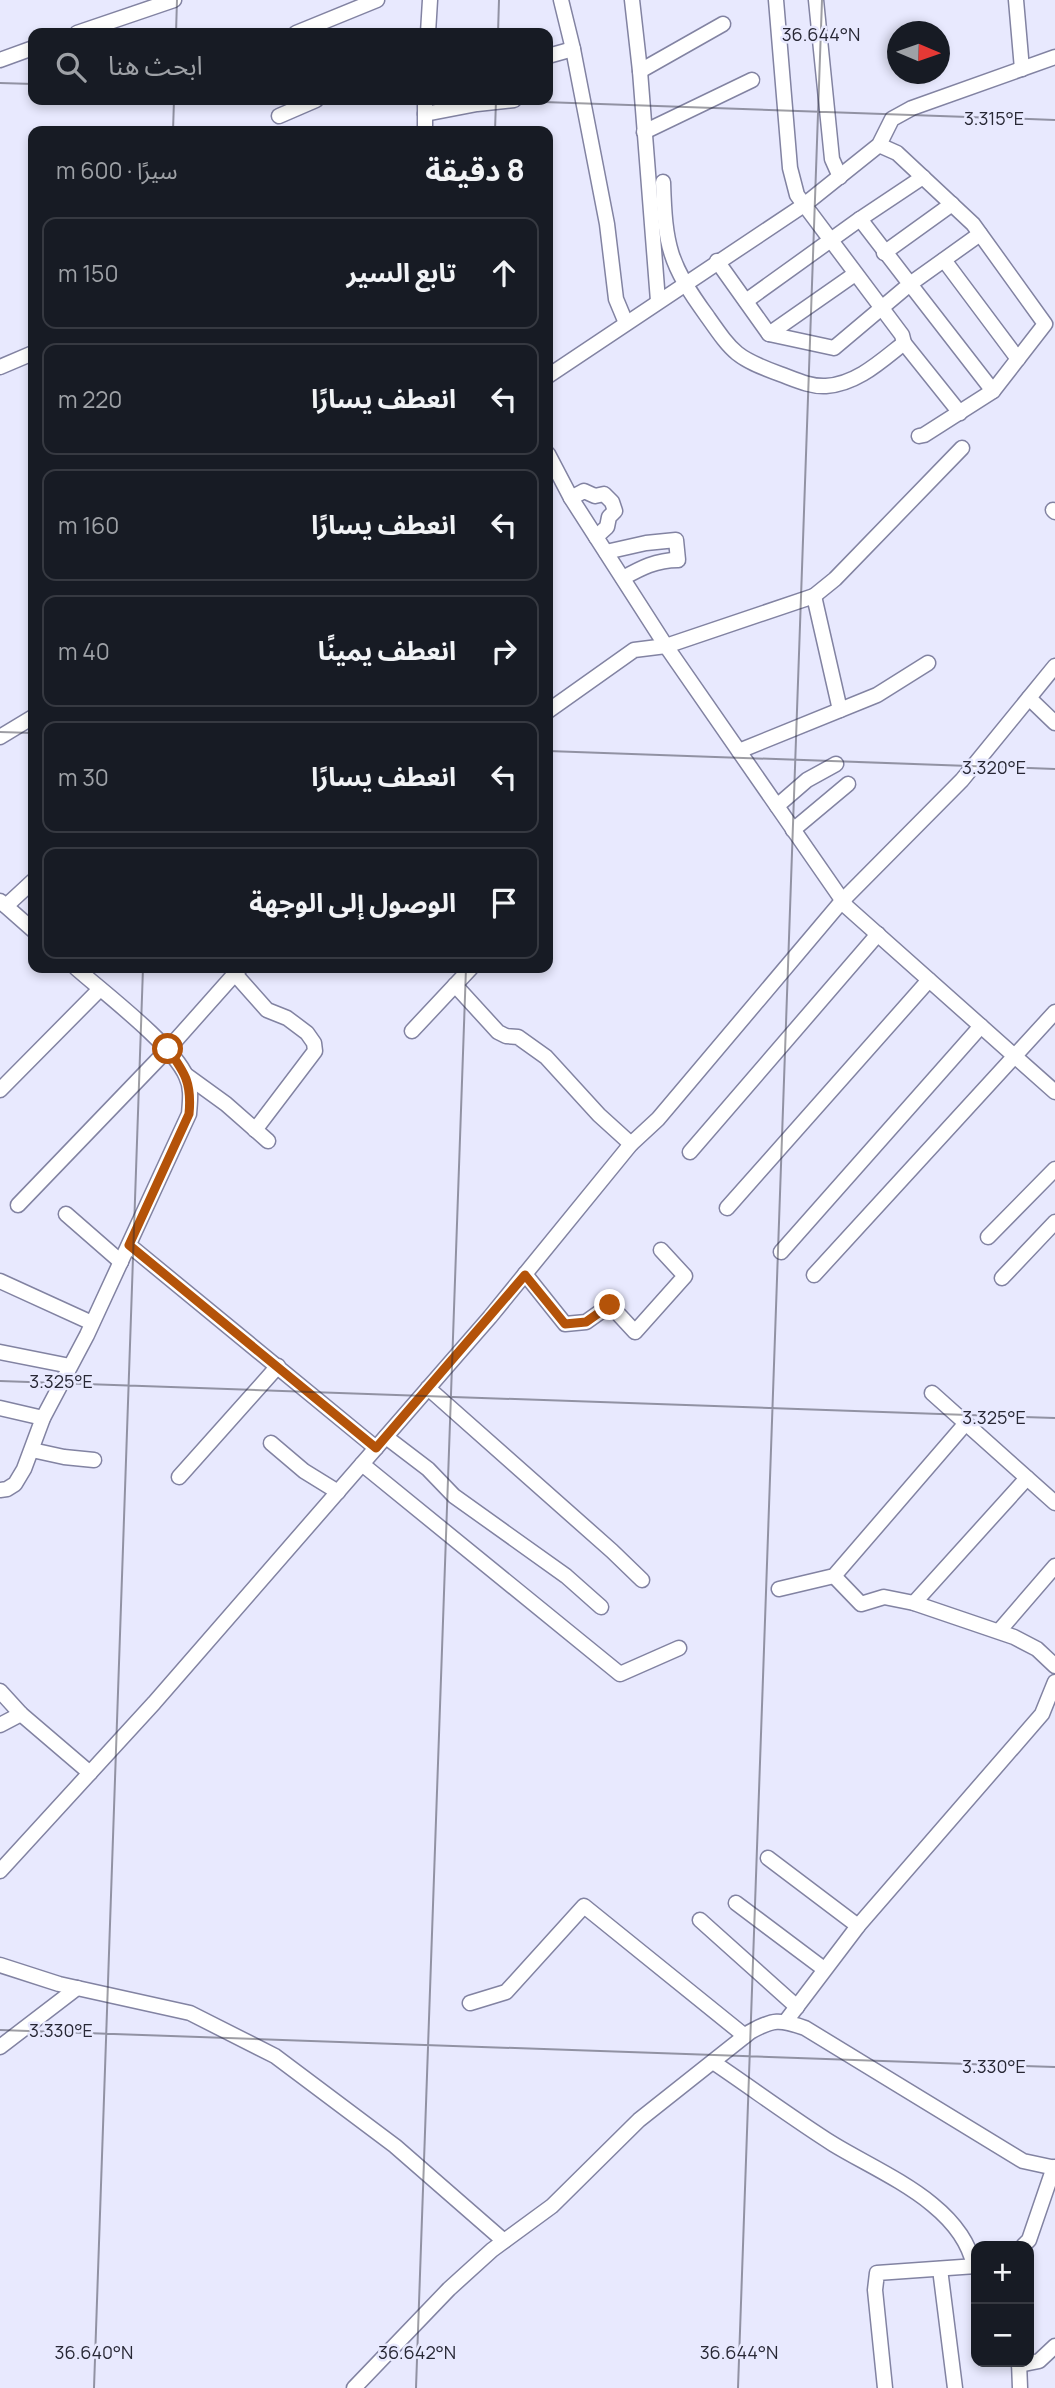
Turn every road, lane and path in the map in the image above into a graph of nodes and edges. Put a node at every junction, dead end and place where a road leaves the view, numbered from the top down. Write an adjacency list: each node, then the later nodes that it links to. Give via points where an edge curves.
1 (174, 0): 10 (street)
2 (377, 0): 11 (street)
3 (430, 0): 12 (street)
4 (561, 0): 13 (street)
5 (632, 0): 19 (street)
6 (776, 0): 32 (street, via 790,168)
7 (816, 0): 28 (street, via 832,159)
8 (1016, 0): 18 (street)
9 (723, 24): 19 (street)
10 (92, 28)
11 (308, 28)
12 (428, 28)
13 (573, 49): 15 (street); 45 (street, via 607,224 616,299)
14 (28, 50): 17 (street)
15 (553, 55)
16 (1055, 57): 18 (street)
17 (0, 60)
18 (1022, 69): 27 (street, via 912,108 892,119)
19 (640, 71): 26 (street)
20 (752, 80): 26 (street)
21 (304, 105): 24 (street)
22 (445, 105): 23 (street)
23 (425, 107): 25 (street)
24 (279, 116)
25 (425, 126)
26 (644, 132): 42 (street)
27 (879, 145): 28 (street); 29 (street, via 897,153)
28 (840, 177): 32 (street)
29 (923, 177): 31 (street); 33 (street)
30 (663, 182): 40 (street, via 667,241)
31 (951, 204): 34 (street); 36 (street)
32 (804, 205): 35 (street); 38 (street)
33 (860, 219): 35 (street); 36 (street)
34 (980, 234): 37 (street); 49 (street, via 1045,324)
35 (830, 241): 39 (street); 43 (street)
36 (884, 253): 41 (street)
37 (944, 260): 41 (street); 49 (street)
38 (717, 261): 40 (street); 43 (street)
39 (855, 274): 44 (street); 46 (street)
40 (683, 284): 42 (street); 47 (street, via 731,350 748,363 812,386 858,378)
41 (910, 284): 44 (street); 52 (street)
42 (658, 301): 45 (street)
43 (746, 301): 46 (street)
44 (881, 310): 46 (street, via 834,348); 47 (street)
45 (626, 323): 51 (street)
46 (769, 334)
47 (904, 343): 53 (street)
48 (28, 355): 50 (street)
49 (1018, 359): 52 (street)
50 (0, 367)
51 (553, 373)
52 (993, 391): 53 (street)
53 (960, 412): 54 (street)
54 (919, 436)
55 (962, 448): 61 (street)
56 (553, 464): 57 (street)
57 (571, 498): 58 (street); 58 (street, via 584,491 604,494 612,502 615,512)
58 (596, 537): 59 (street)
59 (606, 552): 60 (street); 60 (street, via 676,540 678,560 643,566)
60 (622, 579): 62 (street)
61 (814, 596): 62 (street); 67 (street)
62 (666, 646): 66 (street, via 634,650); 71 (street)
63 (928, 663): 67 (street, via 877,695)
64 (1055, 666): 65 (street)
65 (1029, 698): 69 (street); 77 (street, via 962,780)
66 (553, 707)
67 (840, 710): 71 (street)
68 (28, 720): 70 (street)
69 (1055, 723)
70 (0, 737)
71 (739, 751): 74 (street)
72 (836, 764): 74 (street, via 807,780)
73 (848, 784): 75 (street)
74 (777, 806): 75 (street)
75 (793, 830): 77 (street)
76 (28, 885): 78 (street)
77 (842, 901): 80 (street); 98 (street, via 658,1119)
78 (3, 903): 79 (street)
79 (28, 926)
80 (878, 934): 85 (street); 99 (street)
81 (82, 973): 87 (street)
82 (236, 973): 91 (street)
83 (239, 973): 96 (street, via 267,1010 307,1033 315,1051)
84 (466, 973): 86 (street)
85 (929, 980): 89 (street); 102 (street)
86 (455, 985): 90 (street); 98 (street, via 498,1032 518,1037 546,1057)
87 (100, 989): 91 (street); 94 (street)
88 (1055, 1012): 92 (street)
89 (981, 1026): 92 (street); 108 (street)
90 (412, 1031)
91 (168, 1049): 93 (street); 101 (street)
92 (1016, 1057): 95 (street); 111 (street)
93 (186, 1075): 96 (street); 106 (street, via 191,1094 189,1114)
94 (0, 1090)
95 (1055, 1092)
96 (255, 1130): 97 (street)
97 (268, 1141)
98 (631, 1144): 110 (street)
99 (690, 1152)
100 (1055, 1169): 105 (street)
101 (18, 1205)
102 (727, 1208)
103 (66, 1214): 109 (street)
104 (1055, 1222): 112 (street)
105 (988, 1237)
106 (129, 1245): 109 (street); 117 (street)
107 (661, 1250): 110 (street, via 685,1276 635,1332 610,1305 586,1322 565,1324)
108 (781, 1252)
109 (121, 1262): 114 (street)
110 (525, 1275): 118 (street)
111 (814, 1275)
112 (1002, 1278)
113 (0, 1281): 114 (street)
114 (92, 1323): 116 (street)
115 (0, 1352): 116 (street)
116 (70, 1366): 121 (street)
117 (278, 1366): 123 (street); 128 (street)
118 (428, 1388): 123 (street); 135 (street)
119 (932, 1394): 122 (street)
120 (0, 1408): 121 (street)
121 (43, 1418): 125 (street)
122 (965, 1423): 129 (street); 134 (street)
123 (381, 1442): 127 (street); 138 (street, via 428,1469 454,1496)
124 (271, 1443): 131 (street)
125 (32, 1450): 126 (street); 130 (street, via 15,1484)
126 (94, 1460)
127 (362, 1464): 131 (street); 140 (street, via 620,1674)
128 (179, 1477)
129 (1027, 1478): 132 (street); 137 (street)
130 (0, 1490)
131 (338, 1492): 146 (street)
132 (1055, 1503)
133 (1055, 1566): 139 (street)
134 (834, 1576): 136 (street); 137 (street, via 861,1604 884,1597)
135 (642, 1580)
136 (779, 1589)
137 (914, 1603): 139 (street)
138 (601, 1606)
139 (999, 1631): 141 (street, via 1037,1649)
140 (679, 1648)
141 (1055, 1666)
142 (1055, 1682): 151 (street, via 1042,1714)
143 (0, 1691): 144 (street)
144 (21, 1714): 145 (street); 146 (street)
145 (0, 1725)
146 (90, 1773): 148 (street)
147 (768, 1858): 151 (street)
148 (0, 1871)
149 (736, 1903): 153 (street)
150 (700, 1920): 156 (street)
151 (858, 1926): 153 (street)
152 (0, 1965): 154 (street)
153 (824, 1969): 156 (street)
154 (77, 1988): 159 (street); 162 (street, via 190,2013 275,2056 395,2146)
155 (470, 2003): 158 (street, via 506,1992 584,1906)
156 (797, 2007): 157 (street)
157 (786, 2021): 158 (street, via 769,2022); 161 (street, via 805,2028 1023,2161)
158 (745, 2036): 160 (street)
159 (0, 2048)
160 (713, 2062): 162 (street, via 639,2120 552,2206); 164 (street, via 833,2144 913,2190 950,2222)
161 (1054, 2168): 163 (street)
162 (504, 2241): 170 (street, via 449,2289)
163 (1027, 2241)
164 (971, 2252)
165 (971, 2266): 166 (street)
166 (940, 2269): 171 (street, via 877,2273); 172 (street)
167 (1055, 2346): 168 (street)
168 (1034, 2362)
169 (1019, 2367): 173 (street)
170 (354, 2388)
171 (885, 2388)
172 (954, 2388)
173 (1020, 2388)

